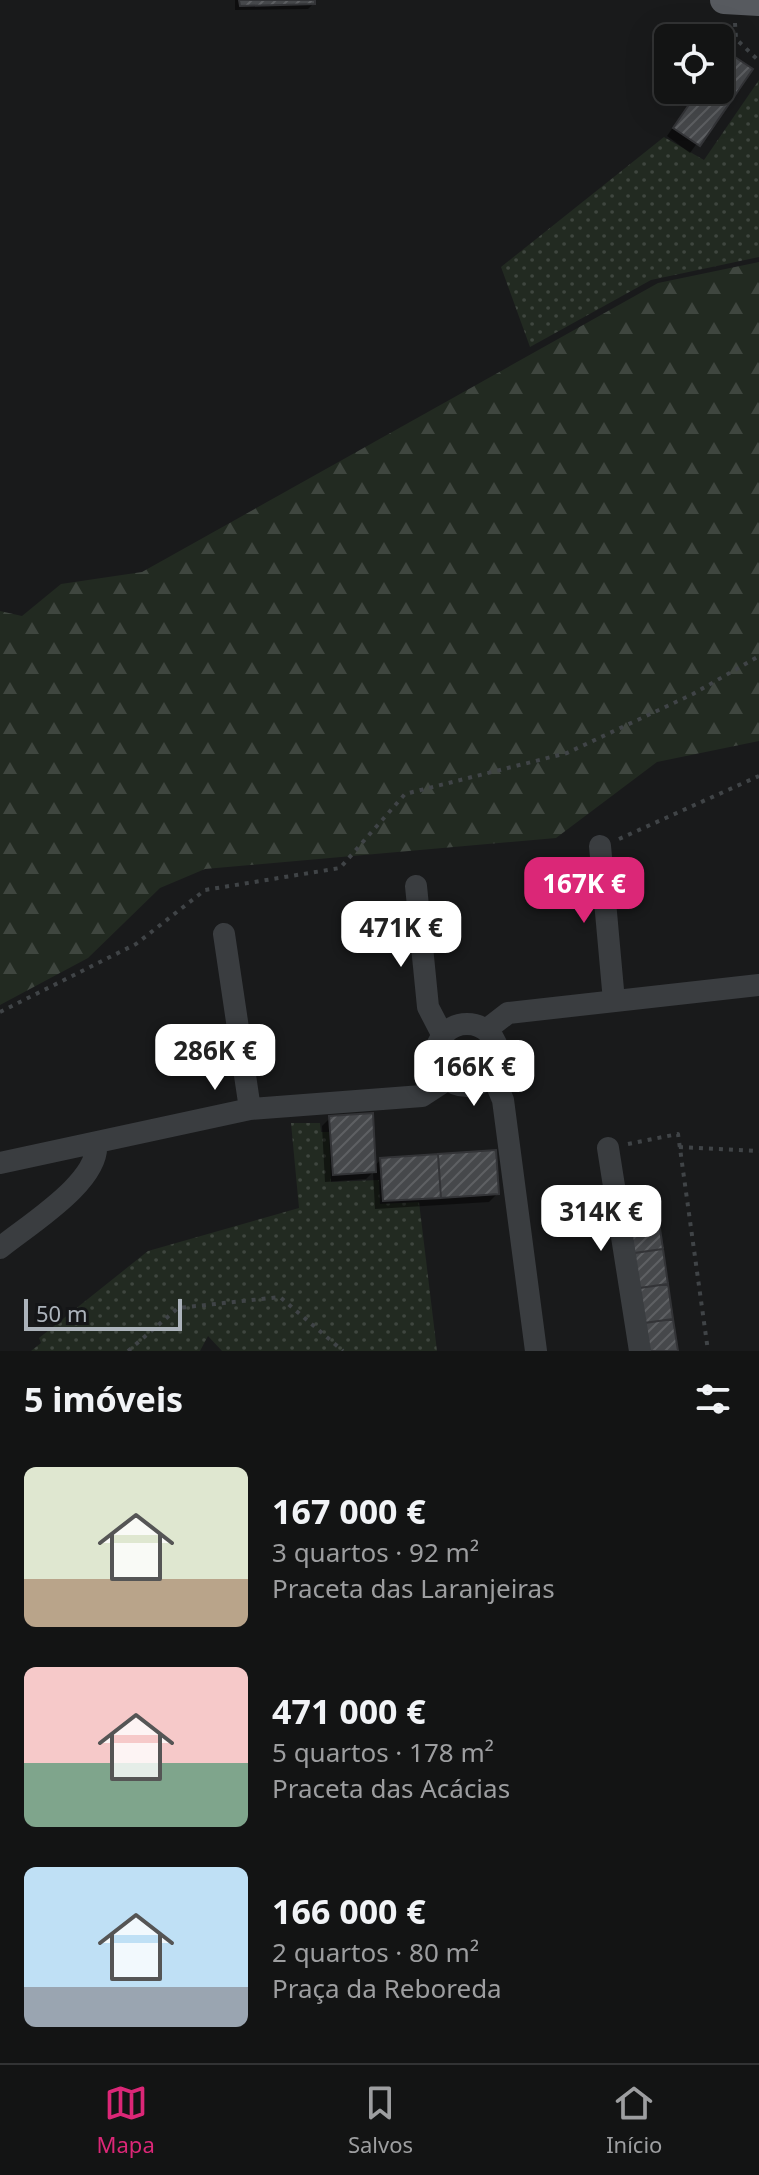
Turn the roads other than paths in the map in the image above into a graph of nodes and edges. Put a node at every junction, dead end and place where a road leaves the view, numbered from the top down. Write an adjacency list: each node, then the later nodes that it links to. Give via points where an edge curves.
1 (724, 0): 2 (main road)
2 (733, 1): 3 (main road)
3 (759, 2)
4 (600, 846): 8 (street)
5 (416, 886): 10 (street, via 428,1007)
6 (224, 934): 13 (street)
7 (759, 985): 8 (street)
8 (614, 1001): 9 (street, via 508,1013)
9 (486, 1030): 10 (street, via 463,1024); 11 (street, via 498,1051)
10 (443, 1036): 12 (street, via 436,1059)
11 (492, 1074): 12 (street, via 467,1086); 18 (street, via 503,1100)
12 (448, 1079): 13 (street, via 422,1096)
13 (250, 1109): 14 (street)
14 (96, 1143): 16 (street); 17 (street, via 94,1161 82,1182)
15 (608, 1148): 19 (street)
16 (0, 1163)
17 (0, 1248)
18 (536, 1351)
19 (640, 1351)

